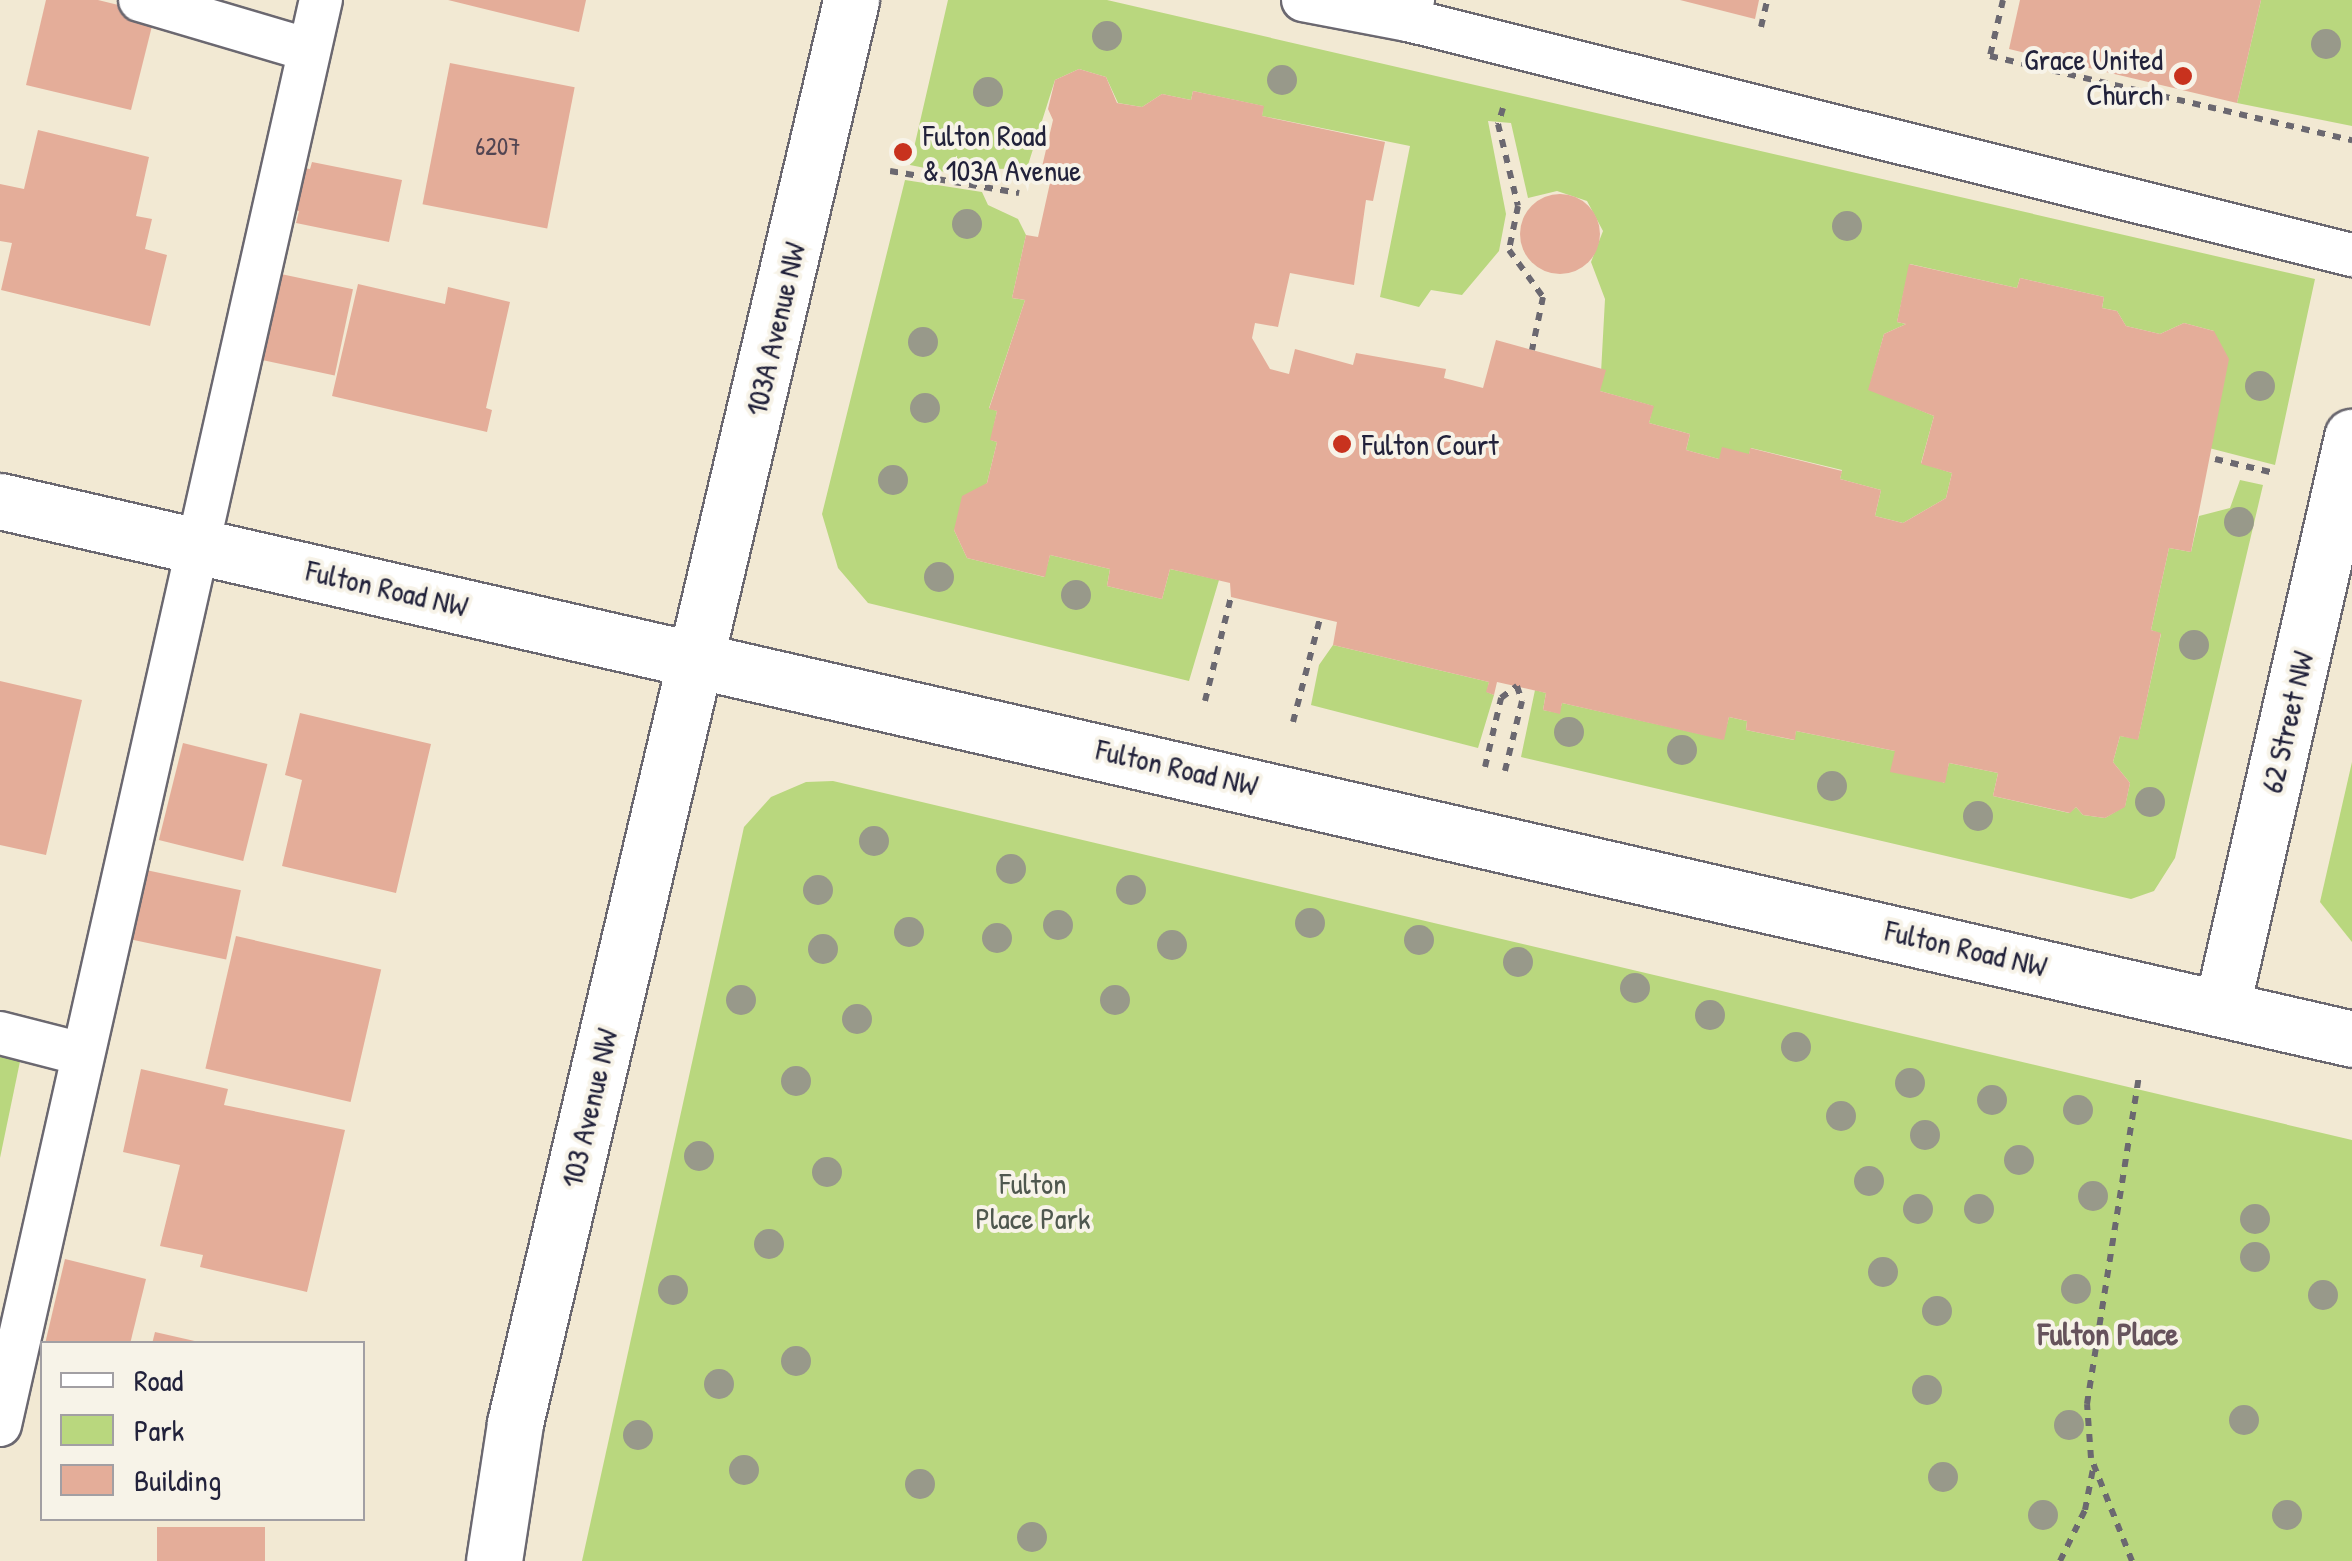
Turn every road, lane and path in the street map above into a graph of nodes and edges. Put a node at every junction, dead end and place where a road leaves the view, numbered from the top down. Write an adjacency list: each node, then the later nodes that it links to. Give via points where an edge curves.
1 (140, 0): 9 (lane)
2 (321, 0): 9 (lane)
3 (851, 0): 23 (street, 103A Avenue NW)
4 (1302, 0): 7 (lane)
5 (1767, 0): 8 (path)
6 (2003, 0): 11 (path, via 1990,56)
7 (1410, 10): 14 (lane)
8 (1761, 27)
9 (310, 50): 20 (lane)
10 (1508, 92): 15 (path, via 1498,124 1518,206 1508,250 1543,298)
11 (2352, 140)
12 (890, 171): 13 (path)
13 (1019, 193)
14 (2352, 255)
15 (1532, 350)
16 (2352, 437): 28 (street, 62 Street NW)
17 (2215, 459): 18 (path)
18 (2280, 474)
19 (0, 501): 20 (street, Fulton Road NW)
20 (202, 547): 23 (street, Fulton Road NW); 31 (lane)
21 (1230, 597): 24 (path)
22 (1320, 618): 25 (path)
23 (695, 658): 28 (street, Fulton Road NW); 35 (street, 103 Avenue NW, via 515,1423)
24 (1205, 702)
25 (1293, 722)
26 (1485, 766): 27 (path, via 1502,698 1517,686 1522,700)
27 (1505, 771)
28 (2222, 1006): 30 (street, Fulton Road NW)
29 (0, 1033): 31 (lane)
30 (2352, 1040)
31 (82, 1054): 33 (lane)
32 (2139, 1074): 34 (path, via 2087,1404)
33 (0, 1425)
34 (2094, 1468): 36 (path, via 2085,1510); 37 (path)
35 (494, 1561)
36 (2060, 1561)
37 (2132, 1561)

